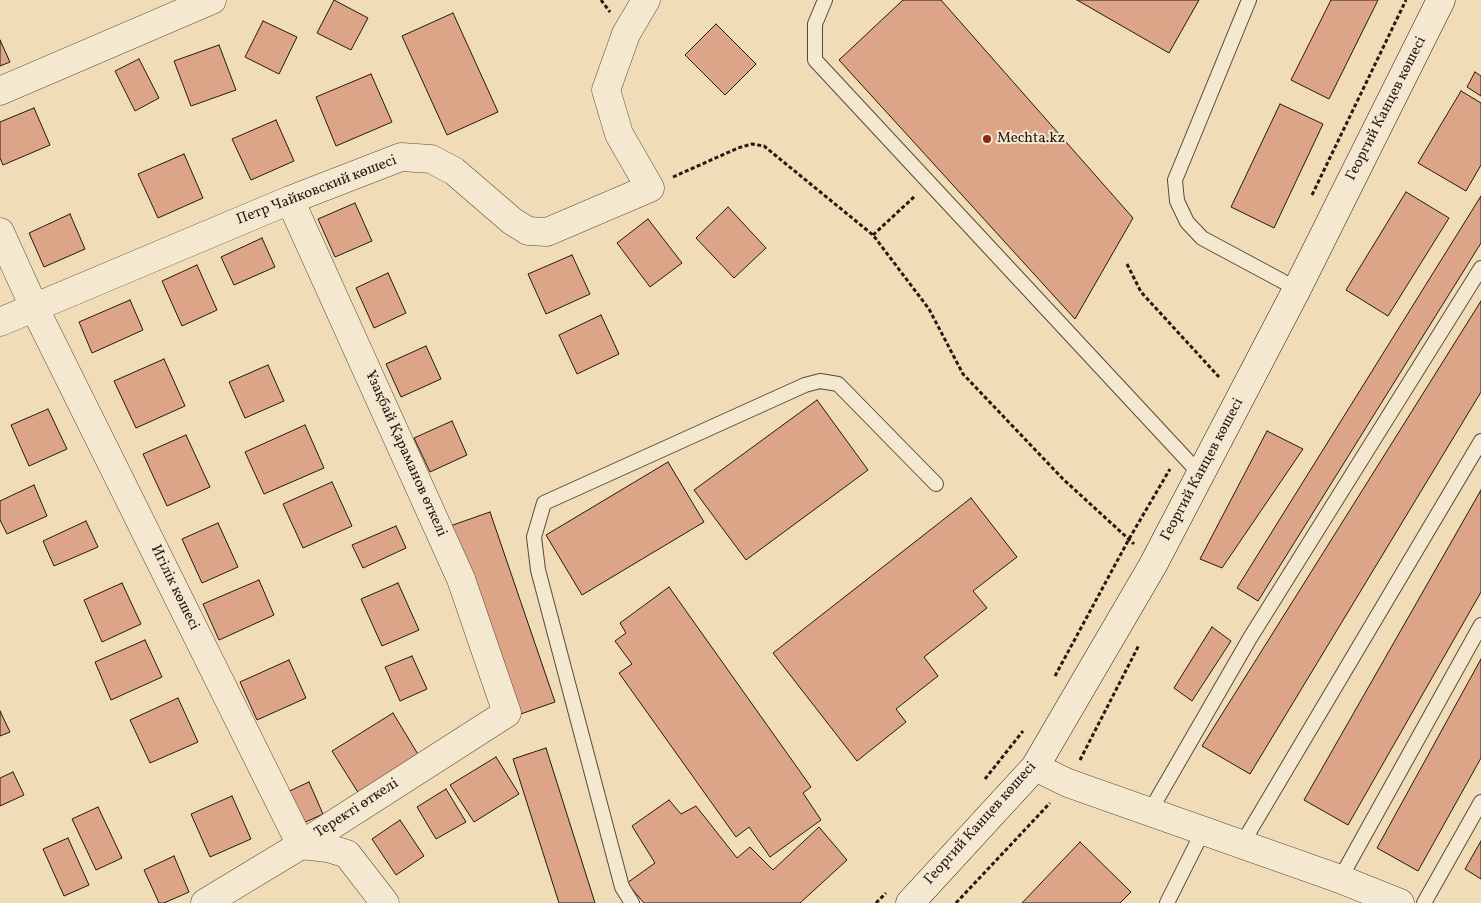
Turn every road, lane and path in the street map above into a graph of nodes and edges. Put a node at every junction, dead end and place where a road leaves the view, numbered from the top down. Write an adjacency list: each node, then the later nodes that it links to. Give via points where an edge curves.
1 (212, 0): 7 (street)
2 (646, 0): 9 (street, via 626,34 606,90 619,134)
3 (825, 0): 8 (lane, via 815,24 815,60)
4 (1250, 0): 16 (lane, via 1175,180 1177,202 1187,222 1202,238)
5 (1406, 0): 10 (path)
6 (1441, 0): 16 (street, Георгий Канцев көшесі)
7 (0, 91)
8 (929, 184): 13 (path); 23 (lane)
9 (650, 188): 11 (street, Петр Чайковский көшесі, via 547,232 528,231 454,171 431,160 402,157); 13 (path, via 738,148 752,144 764,146)
10 (1311, 196)
11 (290, 200): 17 (street, Петр Чайковский көшесі); 30 (street, Ұзақбай Қараманов өткелі, via 461,578)
12 (0, 232): 17 (street, Игілік көшесі)
13 (872, 234): 26 (path, via 929,309 963,374 1063,479)
14 (1127, 264): 20 (path, via 1140,292)
15 (1481, 268): 35 (lane, via 1250,638)
16 (1297, 289): 24 (street, Георгий Канцев көшесі)
17 (34, 307): 18 (street, Петр Чайковский көшесі); 38 (street, Игілік көшесі)
18 (0, 322)
19 (1224, 369): 20 (path)
20 (1219, 377): 21 (path)
21 (1215, 386)
22 (1481, 441): 37 (lane)
23 (1180, 452): 24 (lane); 26 (path)
24 (1201, 475): 27 (street, Георгий Канцев көшесі)
25 (936, 484): 43 (lane, via 838,384 820,381 544,503 534,537 538,570 622,887)
26 (1129, 539): 27 (path); 29 (path)
27 (1153, 565): 32 (street, Георгий Канцев көшесі)
28 (1481, 625): 39 (lane)
29 (1054, 678)
30 (507, 713): 38 (street, Теректі өткелі)
31 (1024, 730): 33 (path)
32 (1035, 767): 35 (street, via 1068,784); 40 (street, Георгий Канцев көшесі)
33 (982, 783)
34 (1481, 802): 47 (lane)
35 (1149, 813): 36 (street)
36 (1203, 831): 37 (street); 45 (lane)
37 (1242, 844): 39 (street)
38 (300, 845): 41 (street, Теректі өткелі); 42 (street, via 347,854)
39 (1340, 879): 46 (street)
40 (899, 896): 44 (path)
41 (205, 903)
42 (385, 903)
43 (632, 903)
44 (876, 903)
45 (1167, 903)
46 (1400, 903)
47 (1424, 903)

